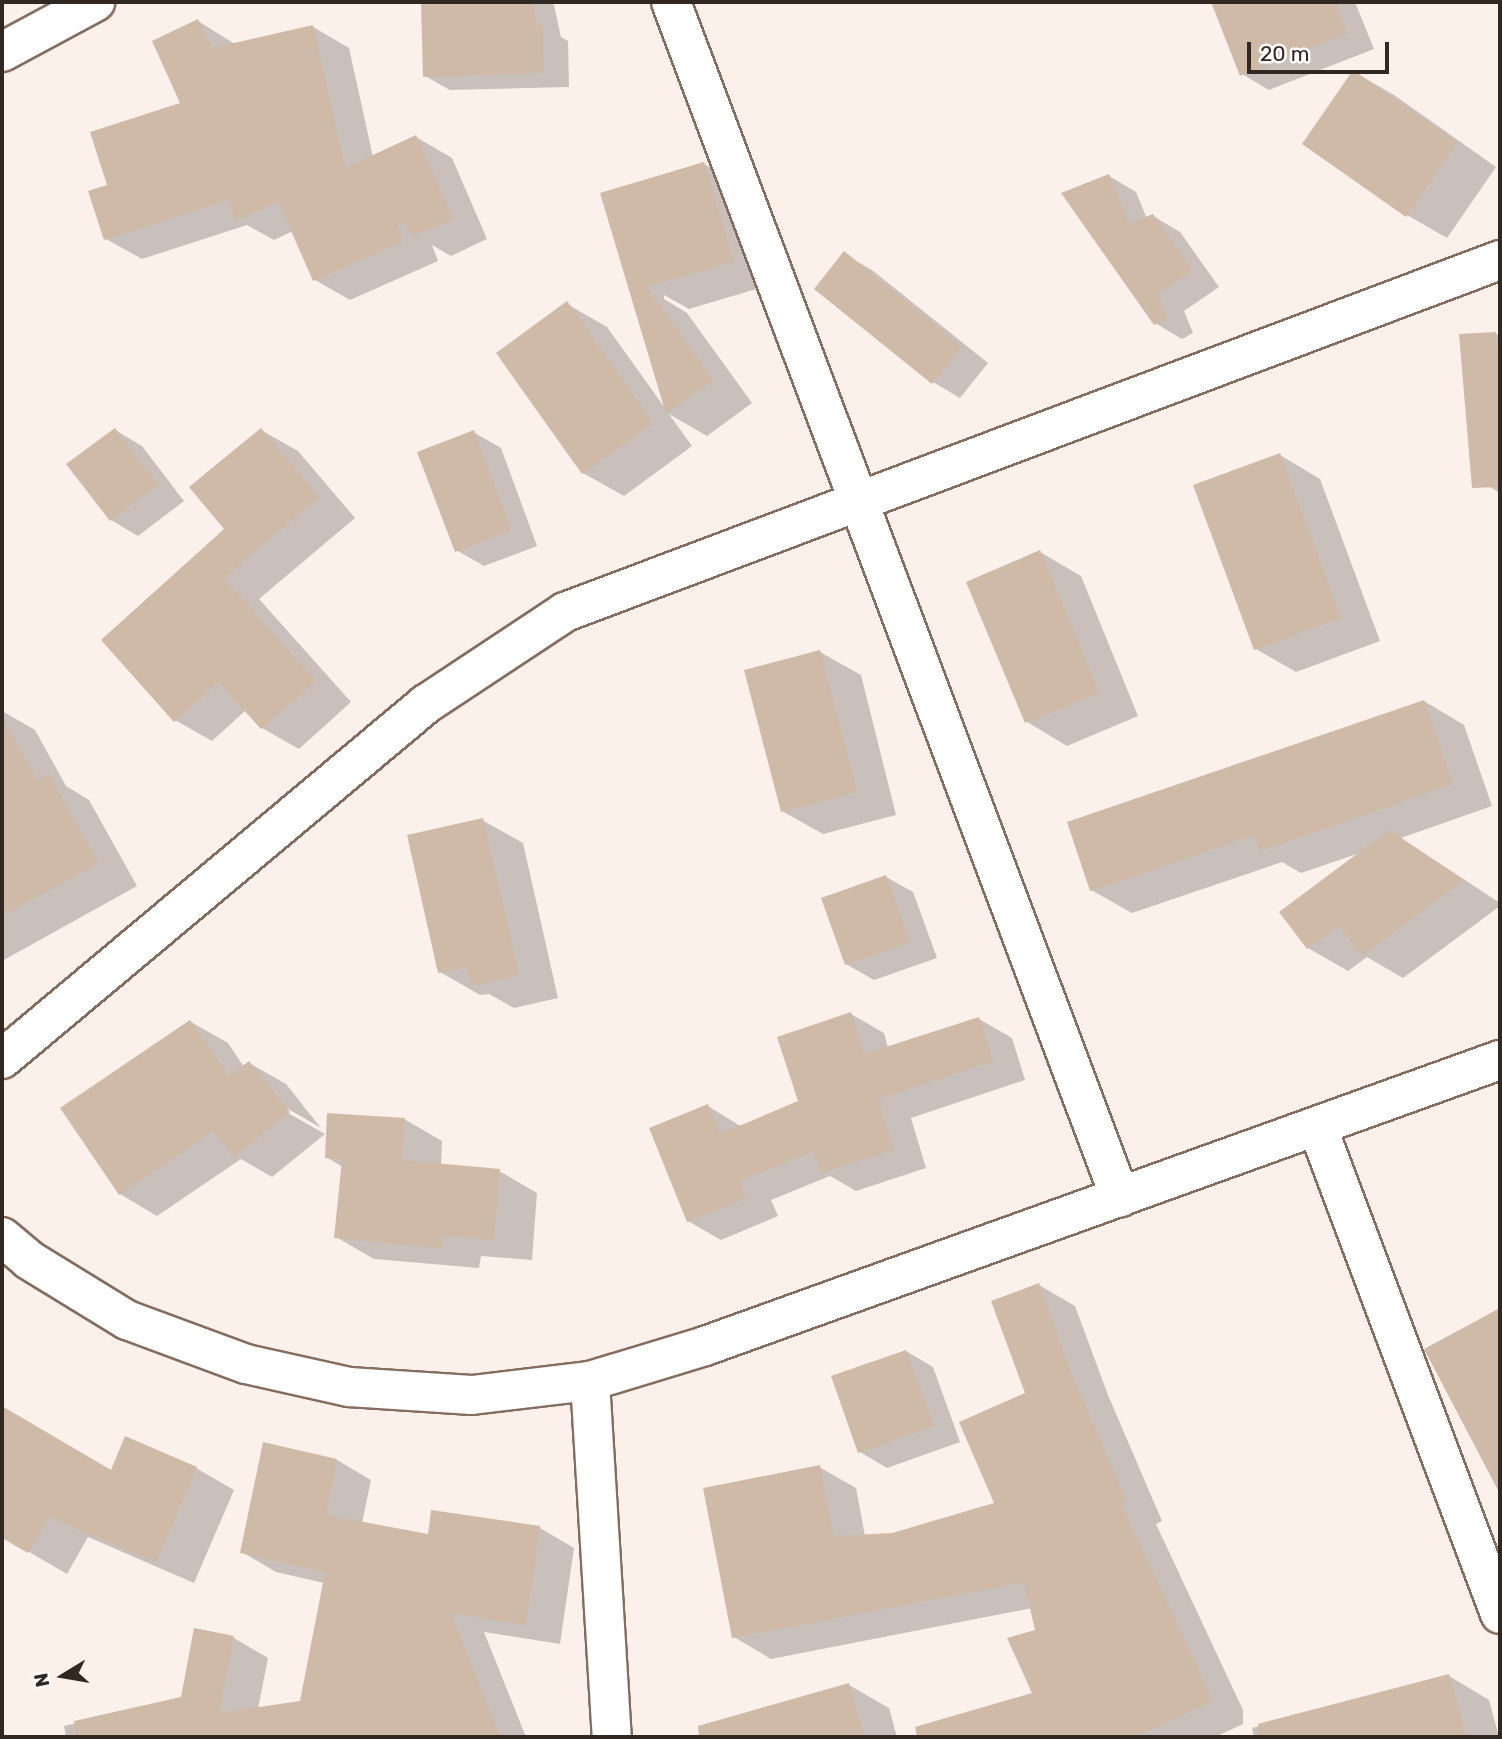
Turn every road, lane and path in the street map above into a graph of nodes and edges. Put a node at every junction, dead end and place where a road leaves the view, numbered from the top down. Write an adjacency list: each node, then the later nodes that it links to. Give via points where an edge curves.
1 (95, 2): 3 (street)
2 (671, 2): 5 (street)
3 (2, 52)
4 (1500, 260): 5 (street)
5 (859, 501): 6 (street, via 565,612 426,704); 9 (street)
6 (2, 1059)
7 (1500, 1060): 8 (street)
8 (1317, 1126): 9 (street); 12 (street)
9 (1120, 1197): 11 (street, via 705,1346)
10 (2, 1237): 11 (street, via 127,1320 246,1364 349,1387 472,1395)
11 (590, 1381): 13 (street)
12 (1500, 1614)
13 (612, 1737)

